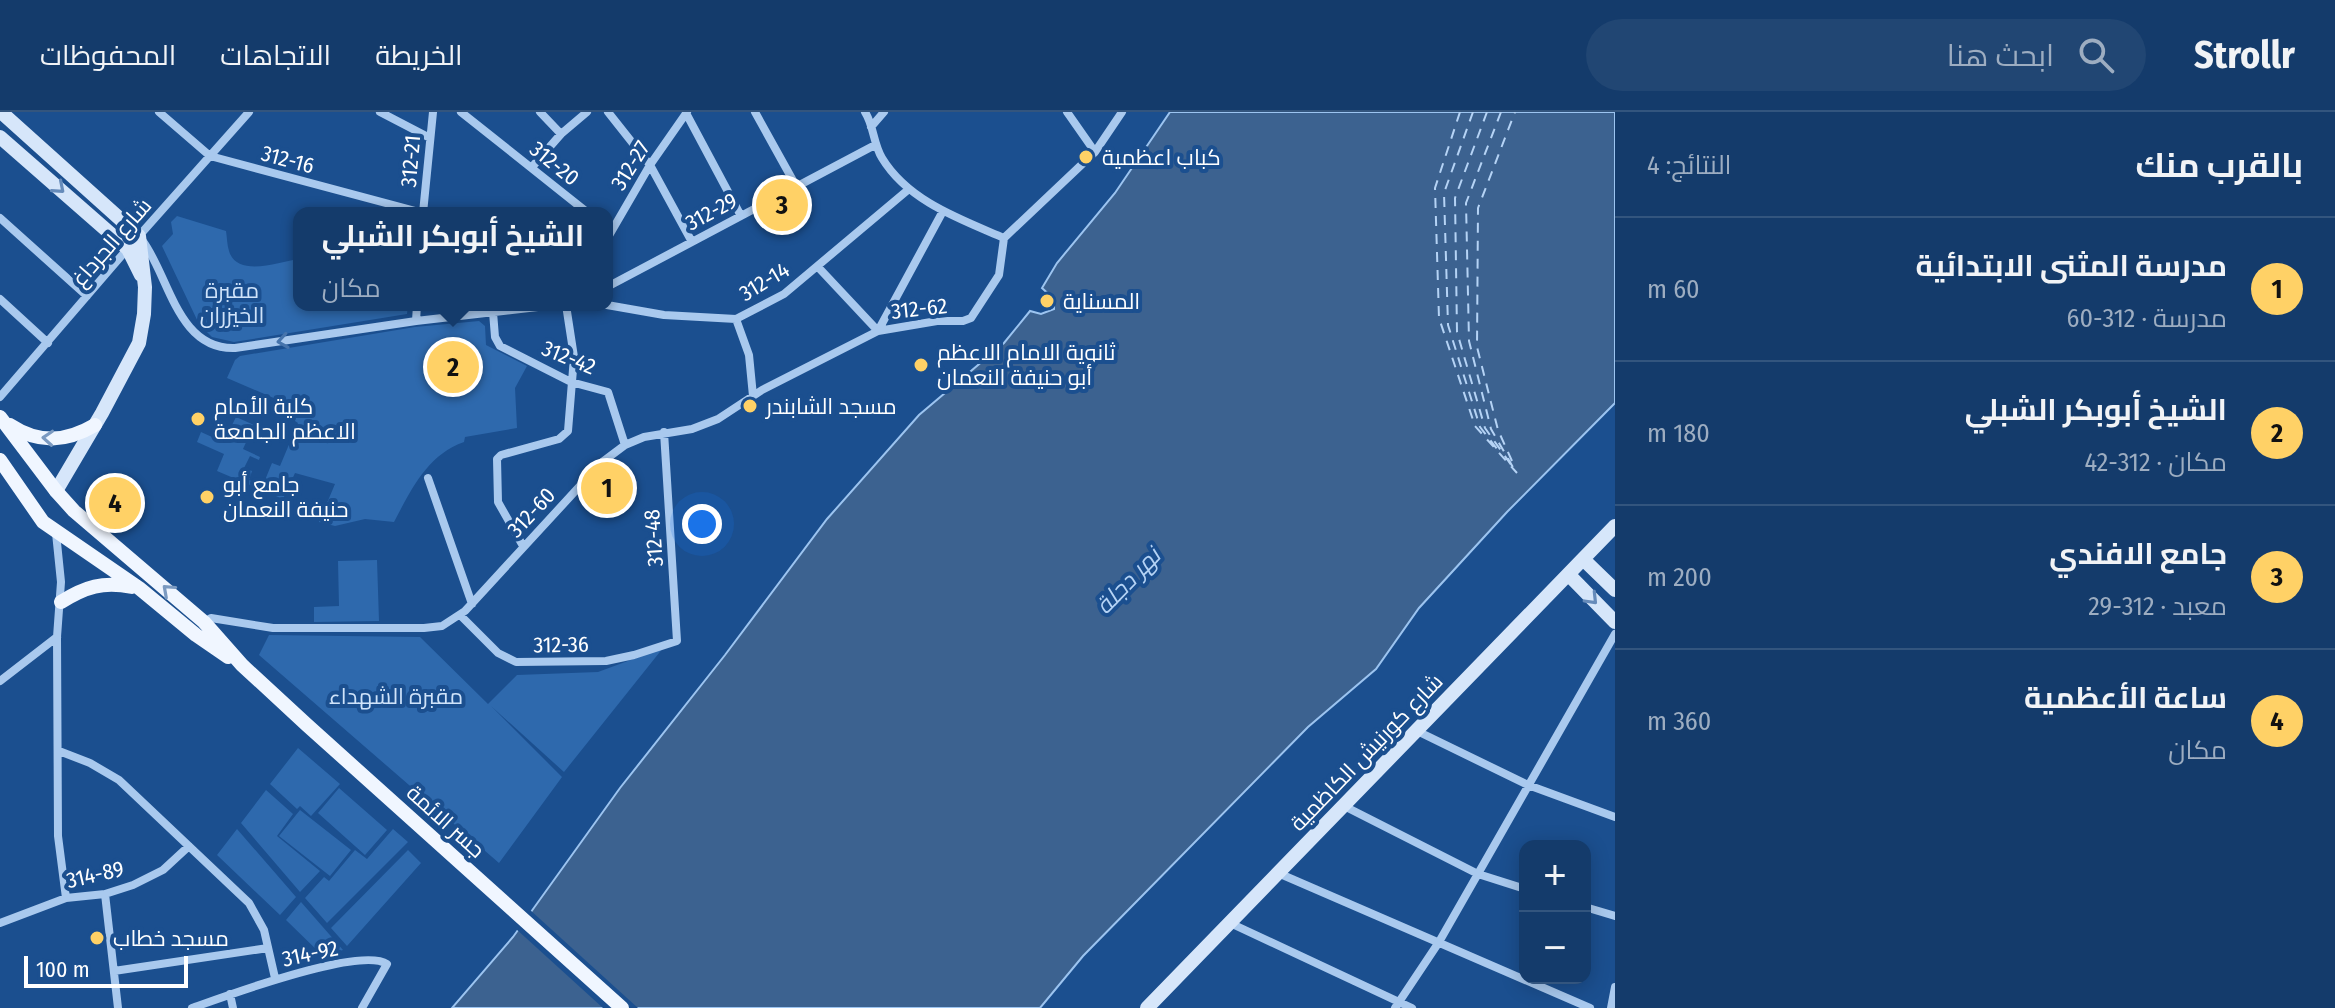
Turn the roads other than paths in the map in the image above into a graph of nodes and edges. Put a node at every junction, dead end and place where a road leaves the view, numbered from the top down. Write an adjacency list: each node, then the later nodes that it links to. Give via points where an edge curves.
1 (1, 112): 34 (street)
2 (159, 112): 22 (street, 312-16)
3 (249, 112): 22 (street, شارع الجرداغ)
4 (380, 112): 19 (street)
5 (433, 112): 19 (street, 312-21)
6 (461, 112): 24 (street, 312-20)
7 (540, 112): 17 (street)
8 (587, 112): 17 (street)
9 (608, 112): 23 (street)
10 (755, 112): 25 (street)
11 (865, 112): 16 (street)
12 (884, 112): 16 (street)
13 (1067, 112): 21 (street)
14 (1122, 112): 21 (street)
15 (686, 113): 23 (street, 312-27); 31 (street)
16 (871, 127): 20 (street)
17 (561, 134): 24 (street)
18 (0, 137): 37 (street, one-way to 37)
19 (430, 138): 28 (street, 312-21)
20 (875, 145): 25 (street, 312-29); 26 (street)
21 (1095, 152): 35 (street)
22 (210, 156): 27 (street, 312-16); 34 (street, شارع الجرداغ)
23 (650, 165): 33 (street, 312-27); 36 (street)
24 (532, 167): 29 (street, 312-20)
25 (796, 186): 31 (street, 312-29)
26 (909, 189): 30 (street); 38 (street, 312-14)
27 (401, 207)
28 (424, 207)
29 (581, 207)
30 (943, 211): 35 (street); 52 (street)
31 (741, 216): 36 (street, 312-29)
32 (0, 218): 41 (street)
33 (613, 225)
34 (139, 236): 37 (street, شارع الجرداغ); 40 (street); 51 (street, one-way to 34, via 218,347 191,328)
35 (1004, 238): 52 (street, 312-62, via 999,275 971,318)
36 (692, 242): 39 (street, 312-29)
37 (128, 249): 40 (street); 41 (street, شارع الجرداغ)
38 (818, 267): 50 (street, 312-14, via 784,294); 52 (street)
39 (613, 284)
40 (145, 287): 58 (street, via 139,343)
41 (87, 296): 53 (street, شارع الجرداغ)
42 (0, 299): 49 (street)
43 (613, 306): 50 (street, 312-14)
44 (0, 311): 49 (street)
45 (417, 311): 51 (street)
46 (502, 311): 48 (street)
47 (567, 311): 54 (street, via 574,357)
48 (493, 312): 51 (street); 54 (street, 312-42, via 500,346)
49 (15, 313): 53 (street)
50 (736, 319): 55 (street, via 749,355)
51 (416, 321)
52 (878, 331): 55 (street, 312-60)
53 (48, 343): 56 (street, شارع الجرداغ)
54 (571, 382): 60 (street, 312-42, via 608,392); 68 (street, via 566,435 497,459 498,502)
55 (753, 396): 59 (street, 312-60, via 705,424)
56 (0, 397)
57 (1, 419): 58 (main road, one-way to 57, via 56,440 36,437); 63 (main road)
58 (95, 425): 63 (street)
59 (664, 432): 60 (street, 312-60); 80 (street, 312-48)
60 (625, 445): 68 (street, 312-60, via 601,463)
61 (0, 460): 64 (main road)
62 (428, 478): 74 (street)
63 (56, 491): 64 (main road); 65 (main road)
64 (33, 509): 67 (main road)
65 (74, 511): 67 (main road); 76 (main road, one-way to 65)
66 (1615, 526): 69 (street, شارع كورنيش الكاظمية)
67 (56, 533): 71 (main road); 73 (street)
68 (523, 546): 74 (street, 312-60)
69 (1584, 560): 70 (street, شارع كورنيش الكاظمية); 72 (street)
70 (1569, 575): 77 (street, one-way to 77); 83 (street, شارع كورنيش الكاظمية)
71 (139, 588): 73 (main road, via 102,583); 81 (main road)
72 (1615, 590)
73 (61, 602): 79 (street)
74 (472, 604): 75 (street, 312-60)
75 (461, 616): 76 (street, 312-60, via 424,628 273,628 211,618); 80 (street, 312-36, via 498,653 516,662 606,661)
76 (204, 622): 81 (main road)
77 (1615, 622)
78 (1615, 634): 85 (street)
79 (57, 637): 82 (street); 84 (street)
80 (677, 641)
81 (243, 666): 109 (main road, جسر الائمة)
82 (0, 681)
83 (1417, 731): 85 (street); 86 (street, شارع كورنيش الكاظمية)
84 (59, 751): 88 (street, via 119,780); 93 (street, via 58,836)
85 (1528, 785): 87 (street); 90 (street)
86 (1344, 806): 89 (street, شارع كورنيش الكاظمية); 90 (street)
87 (1615, 817)
88 (189, 846): 92 (street, 314-89, via 163,870); 99 (street, via 249,903)
89 (1278, 873): 97 (street, شارع كورنيش الكاظمية); 98 (street)
90 (1478, 874): 91 (street); 98 (street)
91 (1519, 887)
92 (105, 894): 93 (street, 314-89); 100 (street)
93 (66, 898): 96 (street, 314-89)
94 (1591, 909): 95 (street)
95 (1615, 916)
96 (0, 923)
97 (1230, 923): 104 (street); 110 (street, شارع كورنيش الكاظمية)
98 (1439, 942): 104 (street); 112 (street)
99 (268, 948): 100 (street); 101 (street)
100 (114, 971): 105 (street)
101 (275, 978): 103 (street, 314-92); 108 (street, 314-92, via 363,960 384,961)
102 (1615, 987): 113 (street)
103 (230, 994): 106 (street, 314-92); 107 (street)
104 (1397, 1005): 111 (street)
105 (118, 1008)
106 (192, 1008)
107 (233, 1008)
108 (362, 1008)
109 (622, 1008)
110 (1147, 1008)
111 (1412, 1008)
112 (1590, 1008)
113 (1611, 1008)

